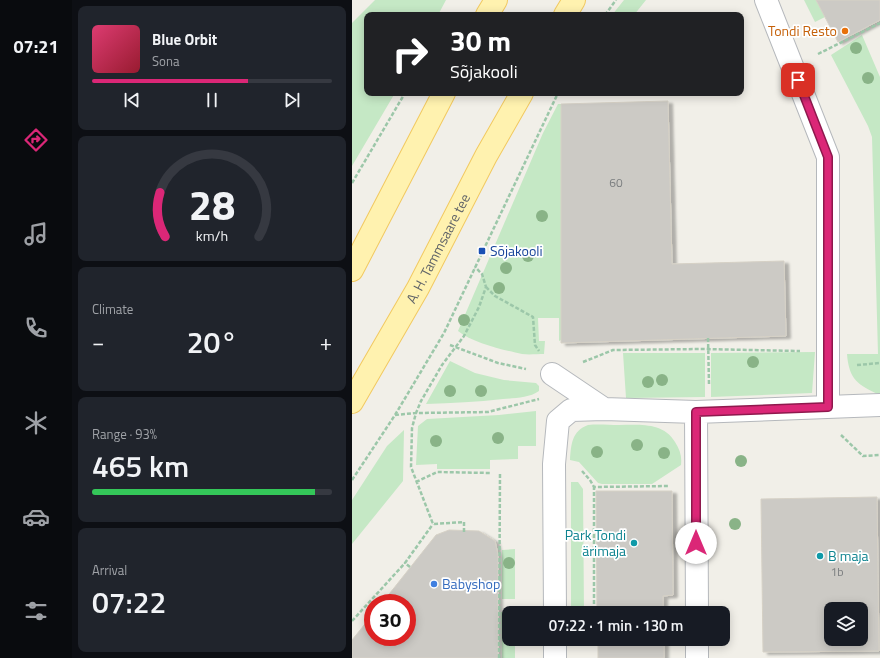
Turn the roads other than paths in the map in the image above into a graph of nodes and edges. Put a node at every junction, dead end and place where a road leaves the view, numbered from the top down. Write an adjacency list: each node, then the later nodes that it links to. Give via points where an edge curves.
1 (496, 0): 5 (main road)
2 (571, 0): 6 (street)
3 (574, 0): 7 (main road)
4 (766, 0): 14 (street, via 828,157)
5 (489, 12)
6 (566, 12)
7 (567, 12)
8 (442, 96): 10 (main road)
9 (520, 96): 12 (main road, A. H. Tammsaare tee, via 486,156 418,288)
10 (352, 270)
11 (552, 374): 15 (street)
12 (352, 402)
13 (880, 405): 14 (street)
14 (828, 407): 16 (street)
15 (604, 408): 16 (street); 17 (street, via 571,410 558,421 554,464)
16 (703, 412): 18 (street)
17 (555, 606)
18 (697, 606)
19 (555, 646): 21 (street)
20 (697, 646): 22 (street)
21 (555, 658)
22 (697, 658)

